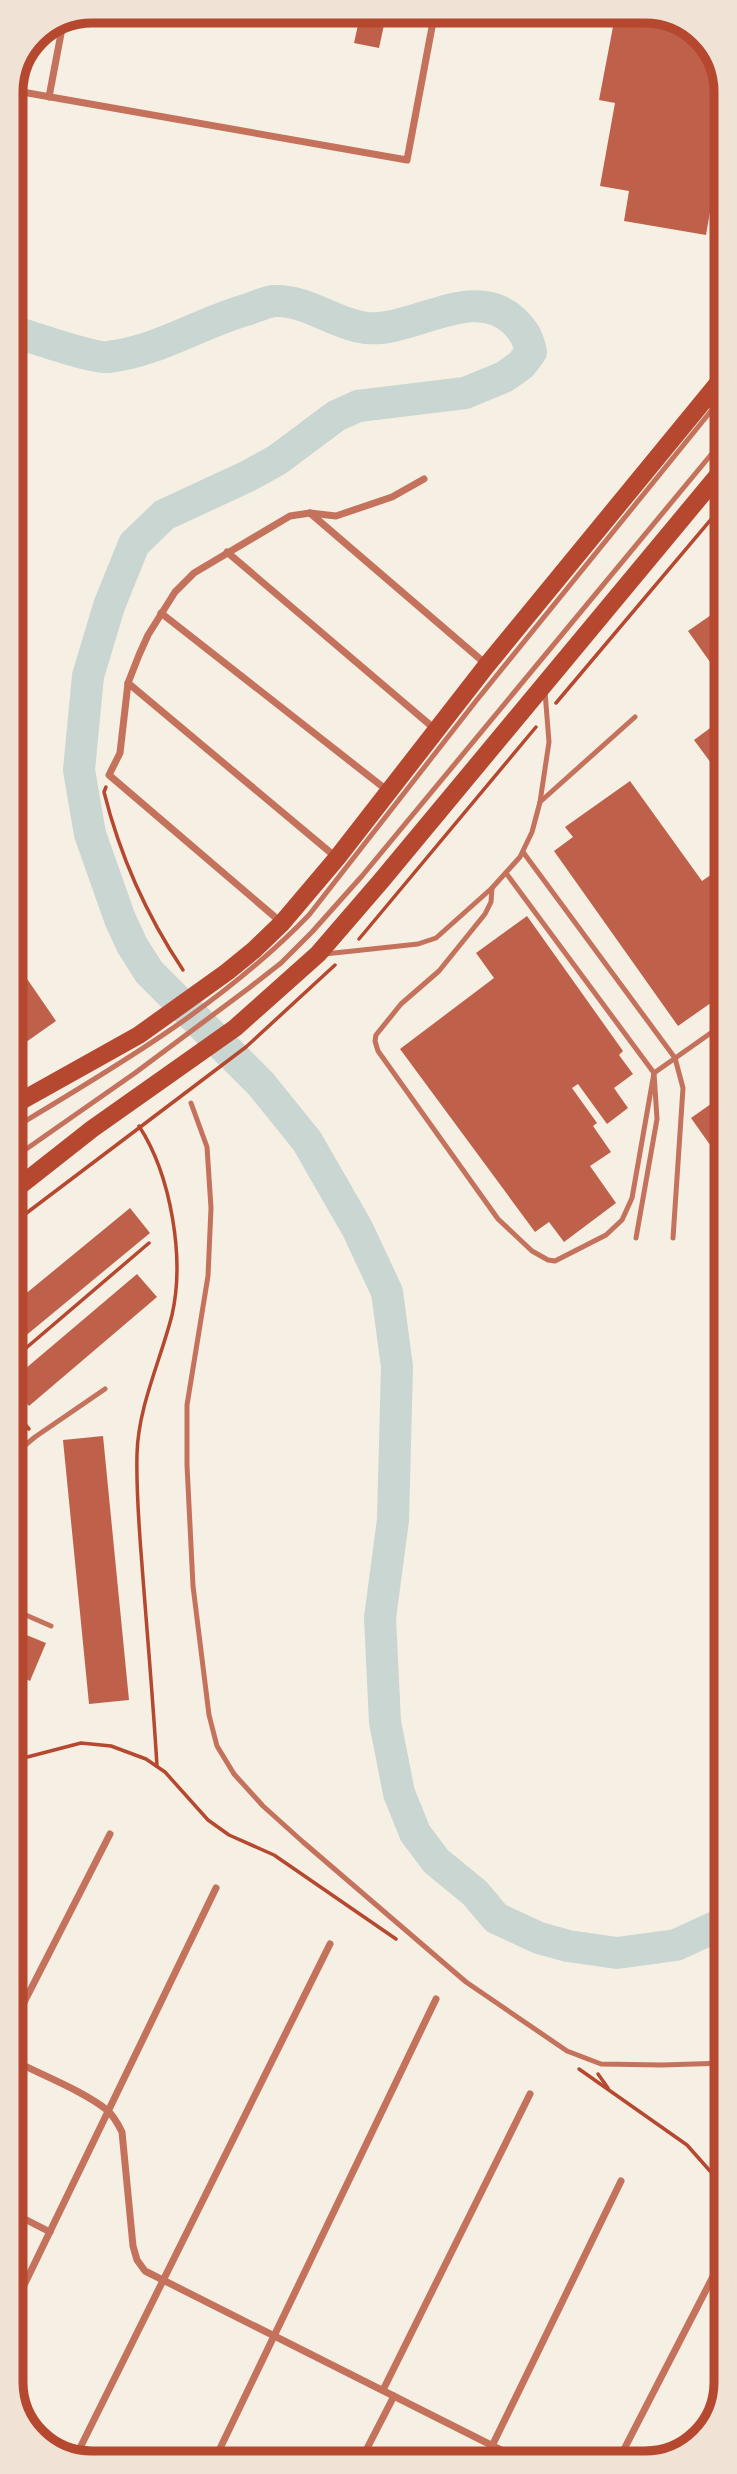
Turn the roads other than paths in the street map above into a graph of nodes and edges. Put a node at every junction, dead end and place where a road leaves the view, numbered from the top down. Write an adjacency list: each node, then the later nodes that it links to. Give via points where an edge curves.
1 (433, 23): 4 (street, via 407,160)
2 (61, 30): 4 (street)
3 (23, 92): 4 (street)
4 (49, 97)
5 (714, 388): 13 (highway)
6 (714, 407): 26 (lane, via 309,915 244,976)
7 (714, 451): 34 (lane, via 312,932 221,1010)
8 (424, 479): 10 (street, via 361,509 335,516)
9 (714, 484): 15 (highway)
10 (310, 513): 11 (street, via 290,516); 13 (street)
11 (227, 552): 12 (street, via 194,573); 17 (street)
12 (161, 613): 14 (street); 18 (street)
13 (487, 665): 17 (highway)
14 (128, 683): 21 (street); 24 (street, via 120,753 109,775)
15 (544, 685): 19 (lane, via 549,742); 25 (highway)
16 (635, 717): 19 (lane)
17 (436, 730): 18 (highway)
18 (388, 791): 21 (highway)
19 (540, 802): 20 (lane)
20 (523, 852): 22 (lane); 29 (lane)
21 (337, 858): 24 (highway)
22 (506, 873): 23 (lane); 30 (lane)
23 (492, 888): 25 (lane, via 436,938 418,944); 30 (lane, via 485,914 439,971 401,1004 375,1041 499,1219 532,1251 548,1260 565,1258 606,1235 622,1220 632,1198)
24 (282, 922): 26 (highway)
25 (318, 954): 35 (highway, via 235,1028)
26 (209, 994): 28 (highway)
27 (714, 1031): 29 (lane)
28 (144, 1040): 31 (highway); 33 (lane)
29 (675, 1058): 30 (lane); 37 (lane, via 683,1088)
30 (654, 1073): 36 (lane, via 657,1119)
31 (23, 1101)
32 (191, 1103): 47 (lane, via 207,1147 211,1208 208,1276 187,1405 188,1479 194,1598 217,1746 262,1806 303,1842 466,1982 568,2051 601,2064)
33 (23, 1122)
34 (23, 1151)
35 (23, 1183)
36 (636, 1238)
37 (673, 1238)
38 (105, 1388): 39 (lane)
39 (23, 1447)
40 (23, 1614): 41 (lane)
41 (51, 1626)
42 (110, 1834): 46 (street)
43 (216, 1888): 50 (street)
44 (330, 1944): 55 (street)
45 (436, 1999): 57 (street)
46 (23, 2004)
47 (714, 2063)
48 (23, 2065): 50 (street)
49 (530, 2094): 58 (street)
50 (109, 2111): 53 (street); 55 (street, via 122,2132 137,2260 145,2271)
51 (621, 2181): 60 (street)
52 (23, 2218): 53 (street)
53 (50, 2232): 56 (street)
54 (714, 2275): 65 (street)
55 (163, 2281): 57 (street); 61 (street)
56 (23, 2287)
57 (274, 2336): 58 (street); 62 (street)
58 (383, 2389): 59 (street)
59 (394, 2396): 60 (street); 63 (street)
60 (492, 2446): 64 (street)
61 (79, 2450)
62 (219, 2451)
63 (366, 2451)
64 (502, 2451)
65 (623, 2451)

